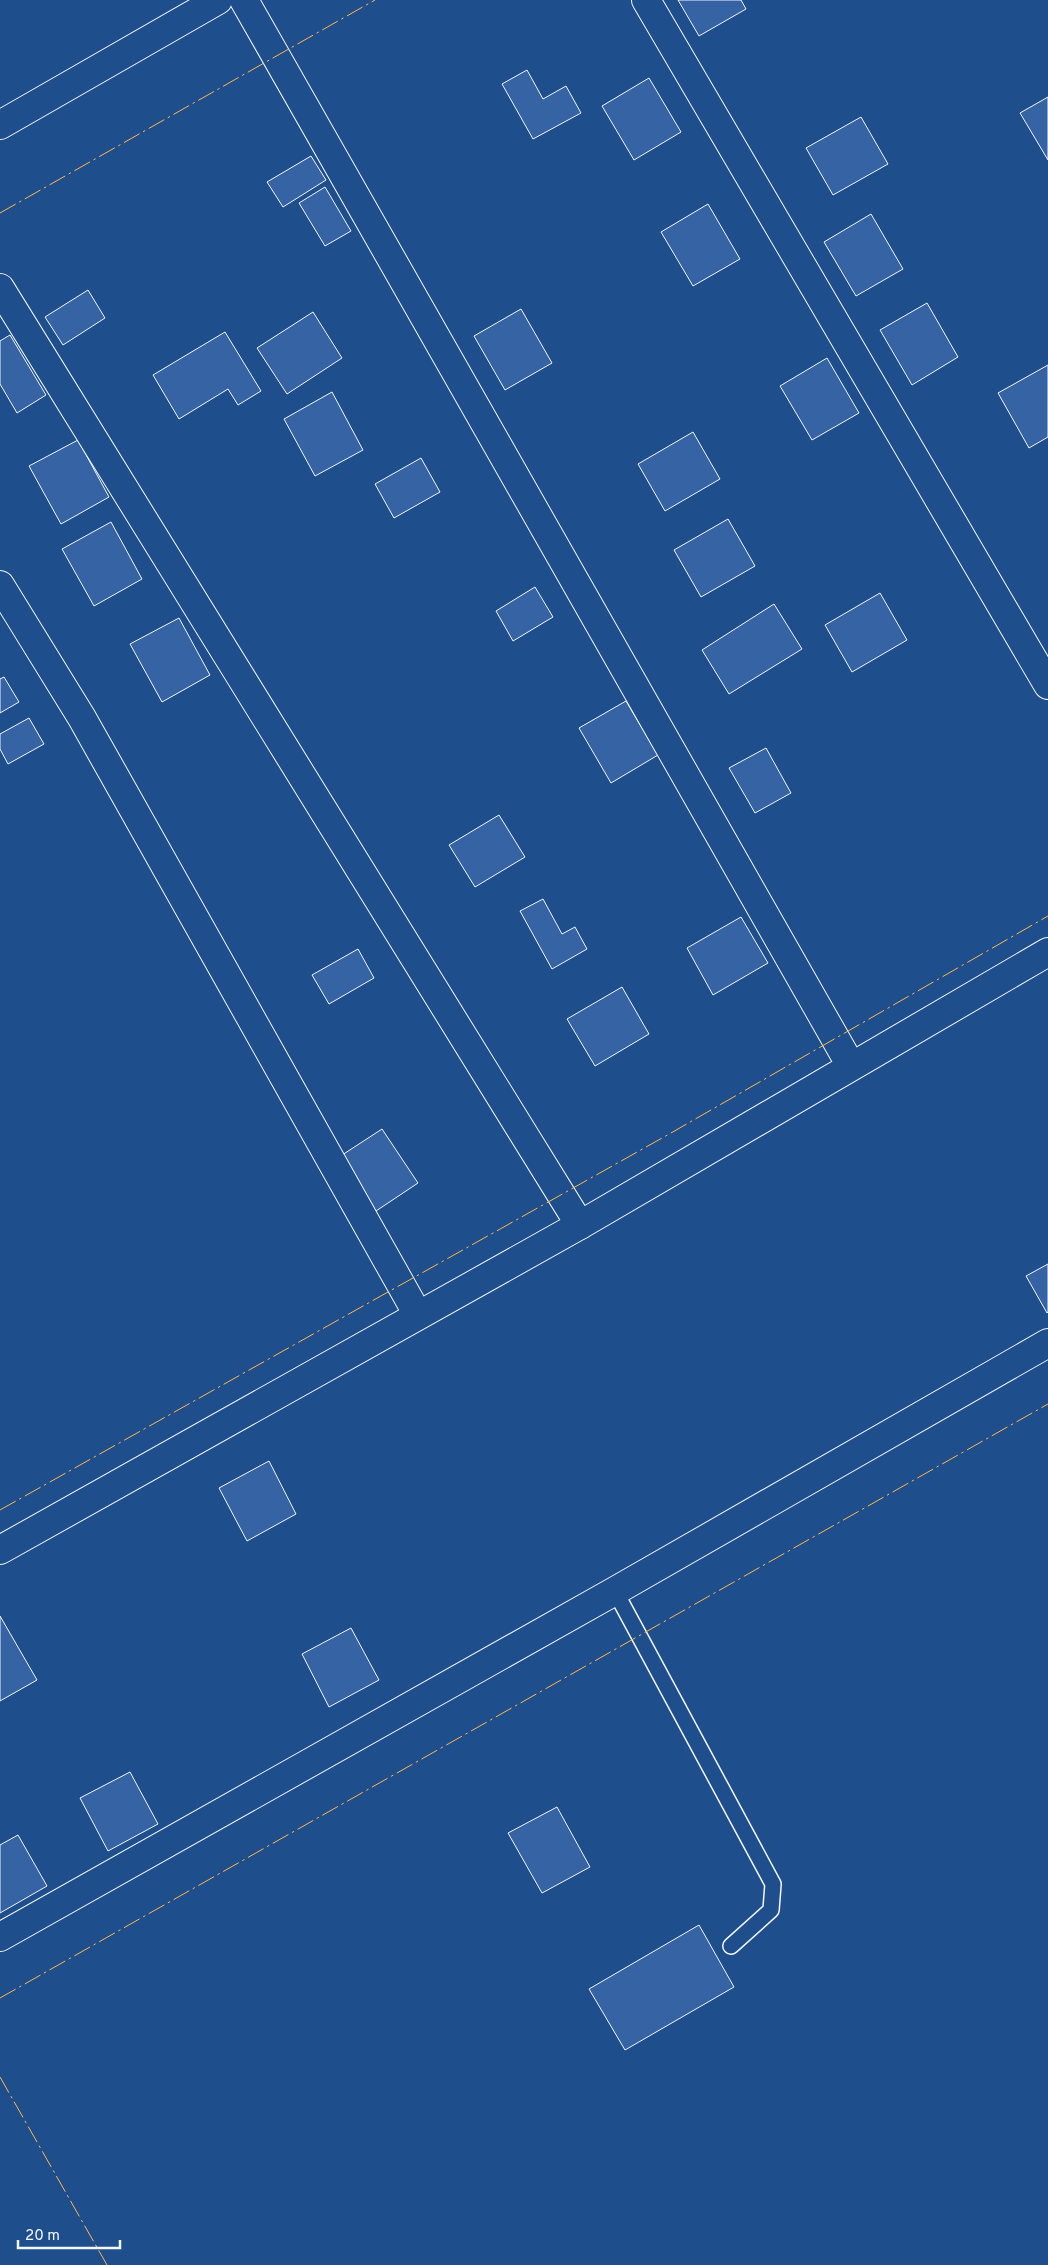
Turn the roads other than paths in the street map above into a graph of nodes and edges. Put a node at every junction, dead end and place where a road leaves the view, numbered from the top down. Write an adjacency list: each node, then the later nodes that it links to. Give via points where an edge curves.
1 (218, 0): 4 (street)
2 (244, 0): 9 (street)
3 (646, 0): 7 (street)
4 (0, 125)
5 (0, 288): 10 (street)
6 (0, 585): 11 (street, via 82,718)
7 (1048, 685)
8 (1048, 952): 9 (street)
9 (850, 1066): 10 (street)
10 (580, 1225): 11 (street)
11 (418, 1316): 13 (street)
12 (1048, 1343): 14 (street)
13 (0, 1550)
14 (615, 1591): 15 (street); 16 (lane, via 773,1884 771,1910)
15 (0, 1937)
16 (731, 1946)

